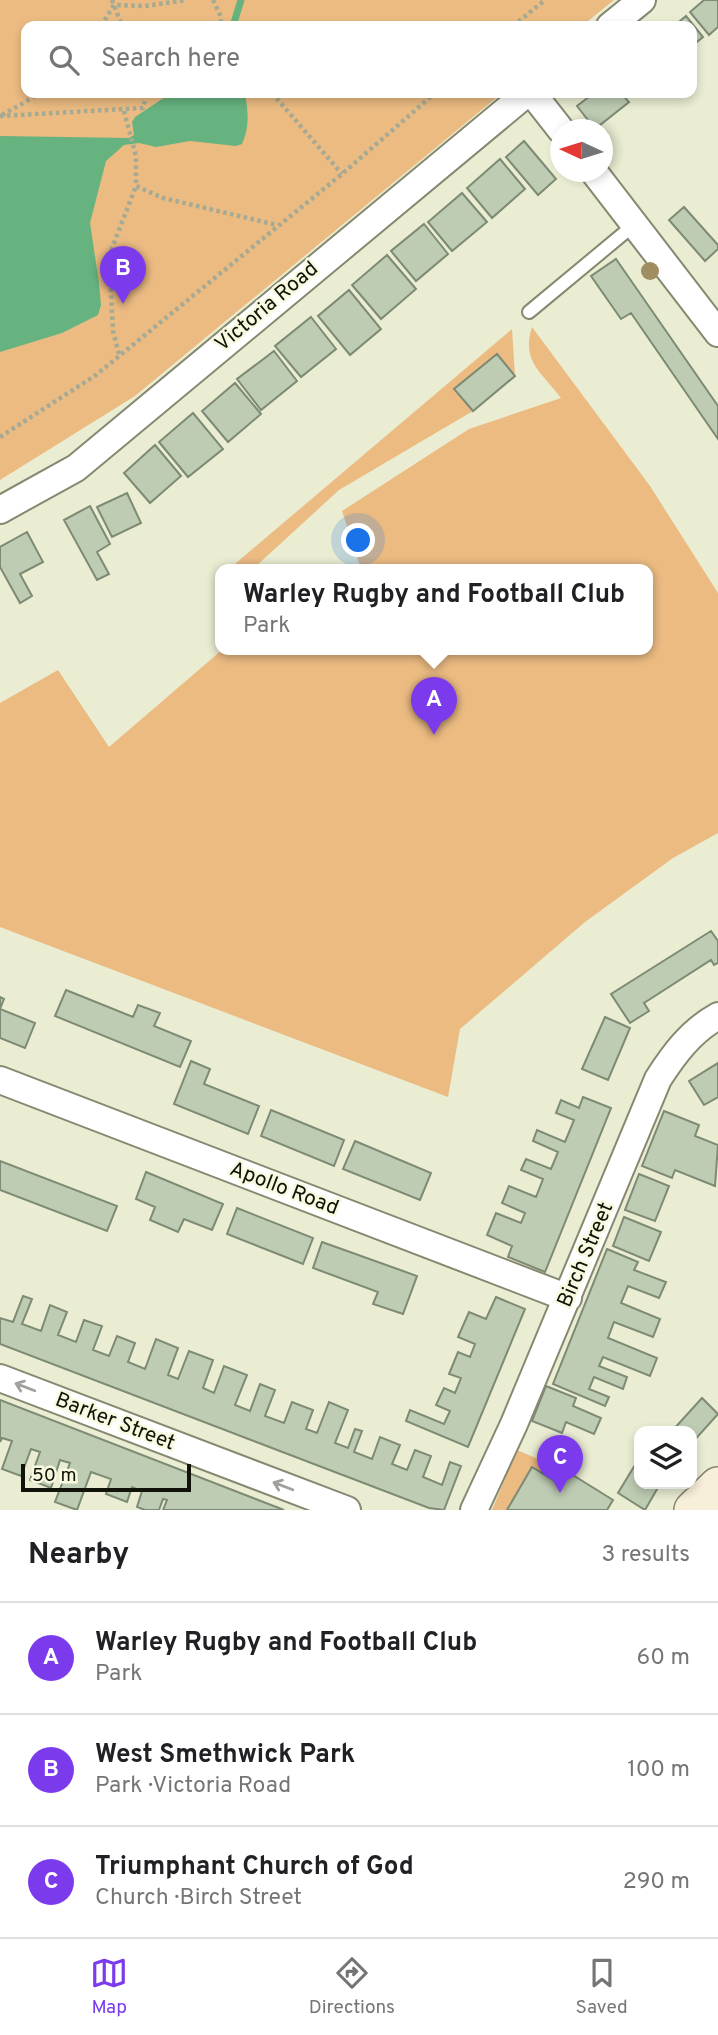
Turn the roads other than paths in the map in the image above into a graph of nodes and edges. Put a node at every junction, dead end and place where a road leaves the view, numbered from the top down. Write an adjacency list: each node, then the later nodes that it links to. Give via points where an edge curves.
1 (642, 0): 2 (street)
2 (616, 21)
3 (524, 98): 10 (street, Victoria Road, via 76,468)
4 (534, 98): 5 (street)
5 (552, 119)
6 (602, 182): 7 (street)
7 (635, 224): 8 (lane); 9 (street)
8 (529, 312)
9 (718, 333)
10 (0, 510)
11 (718, 1016): 13 (street, Birch Street, via 695,1032 658,1080)
12 (0, 1080): 13 (street, Apollo Road)
13 (568, 1298): 17 (street, Birch Street)
14 (0, 1378): 16 (street, Barker Street, one-way to 14)
15 (718, 1486): 18 (street)
16 (347, 1510)
17 (474, 1510)
18 (692, 1510)

